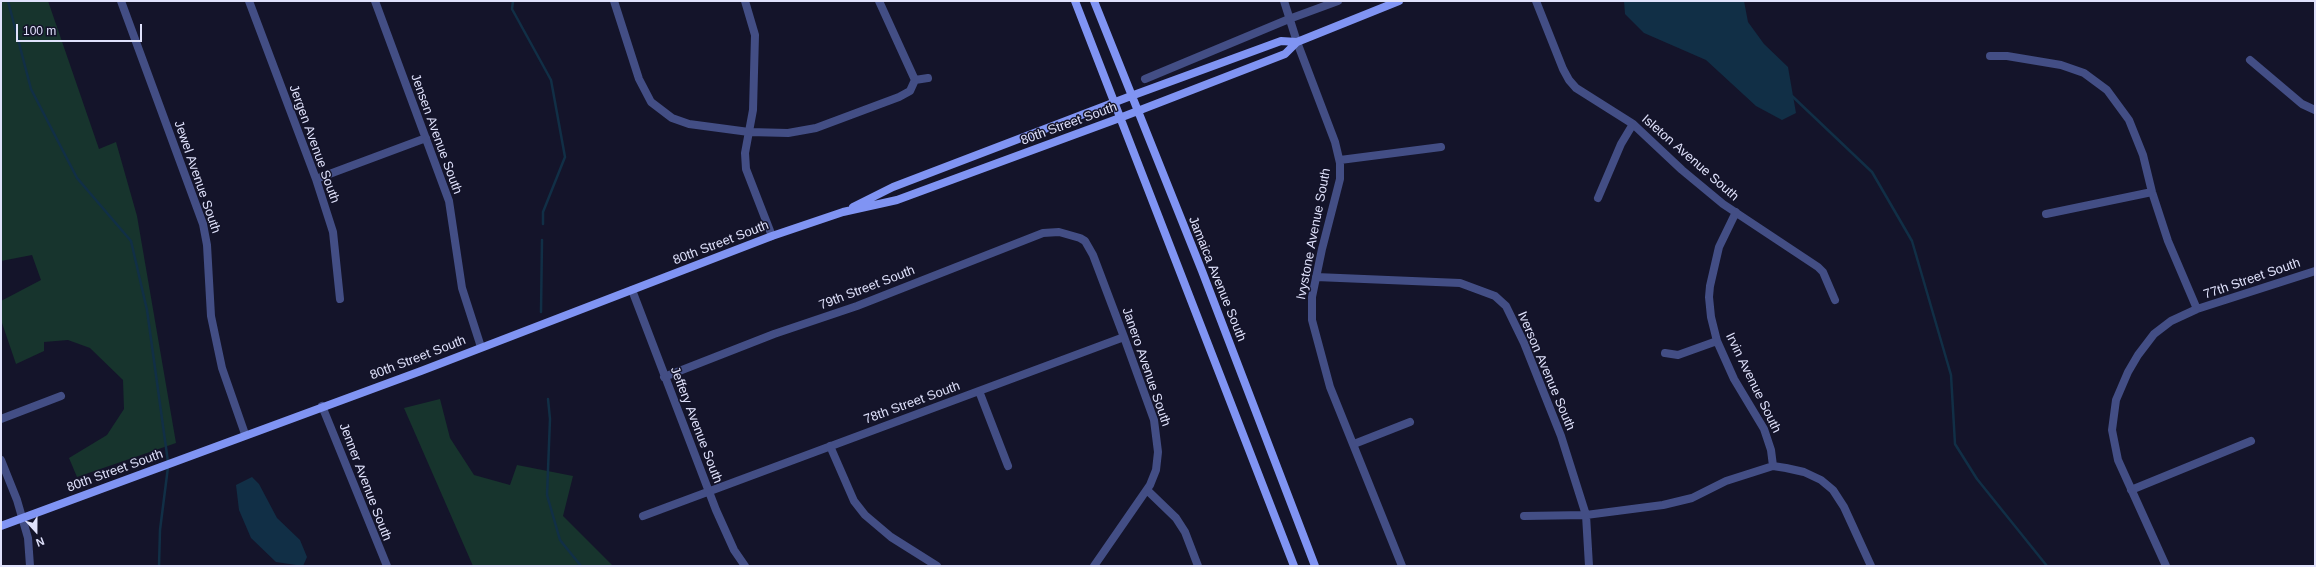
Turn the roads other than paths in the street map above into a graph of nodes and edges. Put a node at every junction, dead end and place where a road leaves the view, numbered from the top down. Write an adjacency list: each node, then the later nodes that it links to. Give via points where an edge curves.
1 (121, 1): 54 (street, Jewel Avenue South, via 203,224 212,316 222,368)
2 (249, 1): 30 (street, Jergen Avenue South)
3 (375, 1): 27 (street, Jensen Avenue South)
4 (614, 1): 26 (street, via 639,80 651,102 672,118 689,124)
5 (745, 1): 26 (street, via 755,35 753,110)
6 (879, 1): 19 (street)
7 (1075, 1): 21 (main road)
8 (1094, 1): 20 (main road, Jamaica Avenue South)
9 (1284, 1): 13 (street, Ivystone Avenue South)
10 (1338, 1): 13 (street)
11 (1399, 1): 14 (main road, 80th Street South)
12 (1536, 1): 25 (street, Isleton Avenue South, via 1569,80 1576,88)
13 (1289, 19): 14 (street, Ivystone Avenue South); 18 (street)
14 (1297, 42): 20 (main road, 80th Street South, via 1281,41); 23 (main road, 80th Street South, via 1285,54); 29 (street, Ivystone Avenue South)
15 (1990, 56): 31 (street, via 2007,56 2061,65 2084,73 2107,90 2128,120 2143,155)
16 (2250, 60): 22 (street, via 2302,104)
17 (928, 78): 19 (street)
18 (1145, 79)
19 (915, 80): 26 (street, via 910,91 899,97 816,128 788,133)
20 (1131, 96): 21 (main road, 80th Street South); 23 (main road, Jamaica Avenue South)
21 (1116, 102): 24 (main road); 33 (main road, 80th Street South, via 892,187)
22 (2315, 110)
23 (1137, 111): 24 (main road, 80th Street South); 76 (main road, Jamaica Avenue South, via 1202,271)
24 (1122, 117): 33 (main road, 80th Street South, via 898,200); 75 (main road)
25 (1633, 124): 32 (street, via 1621,144); 34 (street, Isleton Avenue South, via 1682,170)
26 (749, 132): 36 (street, via 746,169)
27 (426, 138): 30 (street); 46 (street, Jensen Avenue South, via 449,201 462,288)
28 (1441, 147): 29 (street)
29 (1340, 160): 39 (street, Ivystone Avenue South, via 1340,179)
30 (316, 179): 41 (street, Jergen Avenue South, via 333,232)
31 (2152, 192): 35 (street); 43 (street, via 2168,241)
32 (1598, 198)
33 (843, 212): 36 (main road, 80th Street South)
34 (1736, 212): 42 (street, Isleton Avenue South, via 1818,267 1823,272); 45 (street, Irvin Avenue South, via 1719,247 1710,286 1709,297)
35 (2046, 214)
36 (772, 236): 40 (main road, 80th Street South)
37 (1080, 238): 44 (street, Janero Avenue South, via 1085,241 1093,255); 48 (street, 79th Street South, via 1059,232 1043,233 857,306 774,334)
38 (2315, 271): 43 (street, 77th Street South, via 2204,309)
39 (1316, 277): 56 (street, Ivystone Avenue South, via 1312,297 1314,328 1330,387); 64 (street, Iverson Avenue South, via 1460,283 1495,296 1506,306 1524,342 1561,436)
40 (632, 290): 46 (main road, 80th Street South); 48 (street, Jeffery Avenue South)
41 (340, 299)
42 (1835, 300)
43 (2197, 309): 62 (street, 77th Street South, via 2171,321 2154,334 2134,360 2116,400 2112,430 2118,460)
44 (1124, 337): 49 (street, 78th Street South); 61 (street, Janero Avenue South, via 1157,434 1156,470)
45 (1717, 341): 47 (street, via 1678,355); 60 (street, Irvin Avenue South, via 1734,379 1764,429)
46 (481, 347): 51 (main road, 80th Street South)
47 (1665, 353)
48 (664, 377): 63 (street, Jeffery Avenue South)
49 (979, 391): 57 (street, 78th Street South); 59 (street)
50 (61, 396): 52 (street)
51 (322, 406): 54 (main road, 80th Street South); 70 (street, Jenner Avenue South)
52 (1, 419)
53 (1410, 422): 56 (street)
54 (245, 434): 67 (main road, 80th Street South)
55 (2251, 441): 62 (street)
56 (1354, 444): 77 (street, Ivystone Avenue South)
57 (830, 446): 63 (street, 78th Street South); 72 (street, via 854,501 865,515 891,537)
58 (1, 460): 67 (street)
59 (1008, 466)
60 (1773, 466): 64 (street, via 1726,481 1692,498 1663,505); 79 (street, via 1804,472 1821,480 1833,490 1844,506)
61 (1147, 490): 73 (street, Janero Avenue South); 74 (street, via 1176,518)
62 (2131, 490): 80 (street, 77th Street South)
63 (708, 491): 65 (street, 78th Street South); 71 (street, Jeffery Avenue South, via 734,550)
64 (1586, 515): 66 (street); 78 (street, Iverson Avenue South)
65 (643, 516)
66 (1524, 516)
67 (23, 518): 68 (main road, 80th Street South); 69 (street, via 28,538)
68 (1, 526)
69 (30, 566)
70 (386, 566)
71 (745, 566)
72 (937, 566)
73 (1094, 566)
74 (1198, 566)
75 (1294, 566)
76 (1315, 566)
77 (1402, 566)
78 (1589, 566)
79 (1871, 566)
80 (2166, 566)

